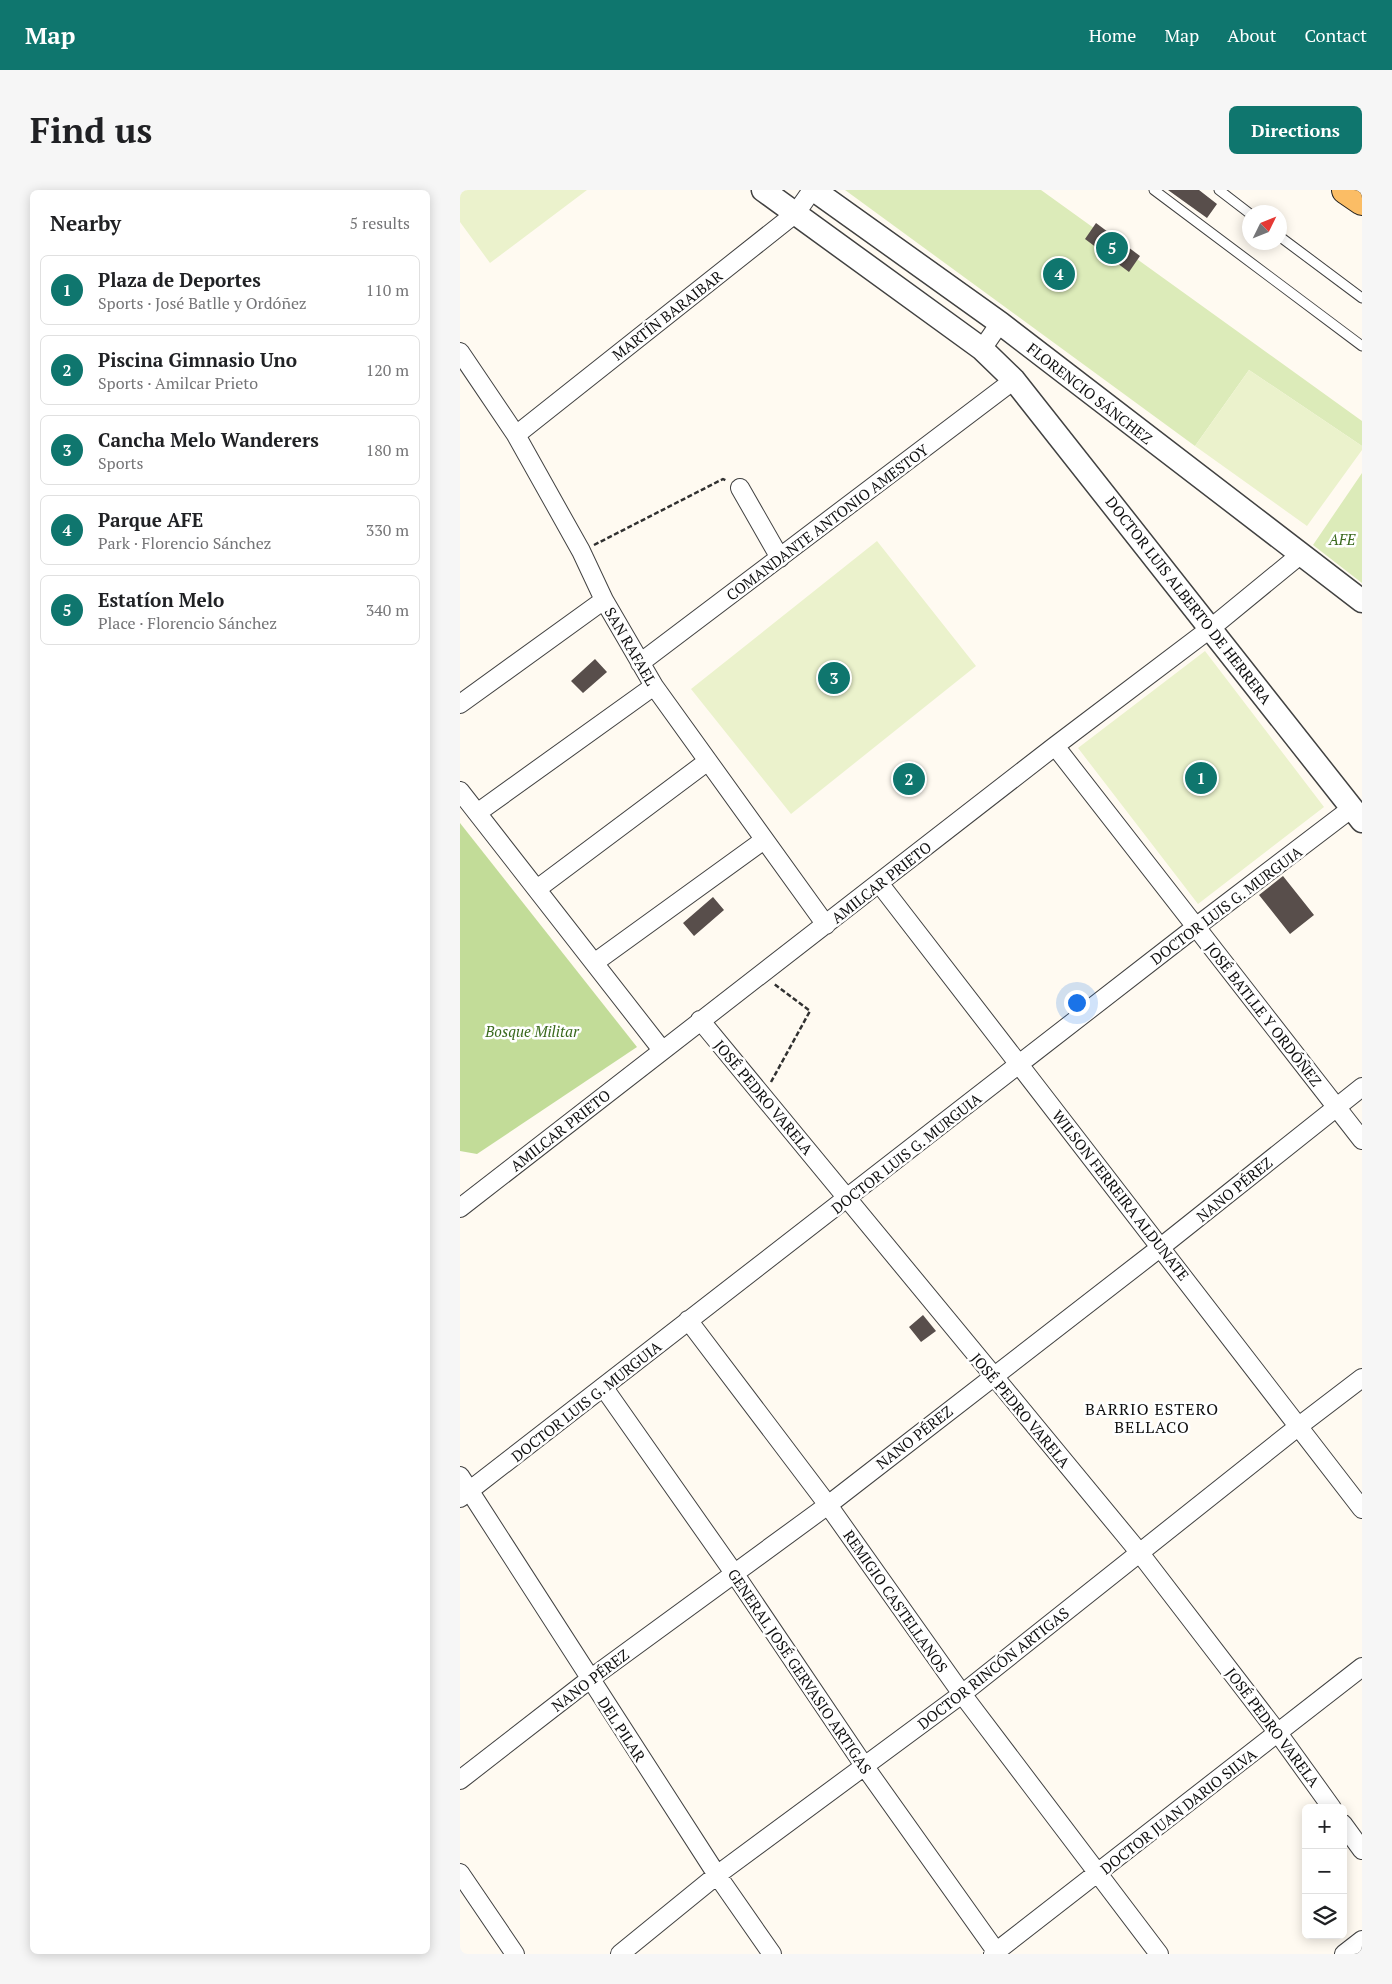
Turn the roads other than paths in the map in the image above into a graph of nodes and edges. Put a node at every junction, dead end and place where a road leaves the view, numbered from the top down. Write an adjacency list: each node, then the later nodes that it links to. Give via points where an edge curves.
1 (763, 190): 8 (street)
2 (813, 190): 8 (street, MARTÍN BARAIBAR); 11 (street, FLORENCIO SÁNCHEZ)
3 (1154, 190): 12 (lane)
4 (1219, 190): 7 (lane)
5 (1346, 190): 6 (main road)
6 (1362, 201)
7 (1242, 207)
8 (796, 213): 13 (street); 16 (street, MARTÍN BARAIBAR)
9 (1287, 241): 10 (lane)
10 (1362, 298)
11 (1000, 323): 13 (street); 18 (street, FLORENCIO SÁNCHEZ)
12 (1362, 346)
13 (982, 349): 15 (street)
14 (460, 352): 16 (street, SAN RAFAEL)
15 (1014, 380): 19 (street, COMANDANTE ANTONIO AMESTOY); 22 (street, DOCTOR LUIS ALBERTO DE HERRERA)
16 (516, 435): 20 (street, SAN RAFAEL, via 582,551)
17 (740, 488): 19 (street)
18 (1300, 555): 21 (street, FLORENCIO SÁNCHEZ); 22 (street, AMILCAR PRIETO)
19 (780, 558): 23 (street, COMANDANTE ANTONIO AMESTOY)
20 (604, 600): 23 (street, SAN RAFAEL); 25 (street)
21 (1362, 601)
22 (1211, 628): 26 (street, AMILCAR PRIETO); 30 (street, DOCTOR LUIS ALBERTO DE HERRERA)
23 (640, 663): 24 (street, SAN RAFAEL)
24 (654, 686): 27 (street, SAN RAFAEL); 29 (street)
25 (460, 704)
26 (1055, 746): 32 (street, AMILCAR PRIETO); 35 (street, JOSÉ BATLLE Y ORDÓÑEZ)
27 (708, 762): 31 (street, SAN RAFAEL); 33 (street)
28 (460, 791): 29 (street)
29 (477, 813): 33 (street)
30 (1357, 814): 35 (street, DOCTOR LUIS G. MURGUIA)
31 (764, 840): 34 (street, SAN RAFAEL); 36 (street)
32 (880, 883): 34 (street, AMILCAR PRIETO); 39 (street, WILSON FERREIRA ALDUNATE)
33 (537, 889): 36 (street)
34 (826, 925): 37 (street, AMILCAR PRIETO)
35 (1197, 926): 39 (street, DOCTOR LUIS G. MURGUIA); 41 (street, JOSÉ BATLLE Y ORDÓÑEZ)
36 (594, 963): 38 (street)
37 (700, 1020): 38 (street, AMILCAR PRIETO); 43 (street, JOSÉ PEDRO VARELA)
38 (662, 1050): 44 (street, AMILCAR PRIETO)
39 (1020, 1063): 43 (street, DOCTOR LUIS G. MURGUIA); 45 (street, WILSON FERREIRA ALDUNATE)
40 (1362, 1087): 41 (street, NANO PÉREZ)
41 (1336, 1107): 42 (street, JOSÉ BATLLE Y ORDÓÑEZ); 45 (street, NANO PÉREZ)
42 (1362, 1140)
43 (849, 1198): 46 (street, DOCTOR LUIS G. MURGUIA); 47 (street, JOSÉ PEDRO VARELA)
44 (460, 1208)
45 (1161, 1247): 47 (street, NANO PÉREZ); 50 (street, WILSON FERREIRA ALDUNATE)
46 (688, 1320): 49 (street, DOCTOR LUIS G. MURGUIA); 53 (street, REMIGIO CASTELLANOS)
47 (993, 1376): 53 (street, NANO PÉREZ); 55 (street, JOSÉ PEDRO VARELA)
48 (1362, 1378): 50 (street, DOCTOR RINCÓN ARTIGAS)
49 (604, 1388): 52 (street, DOCTOR LUIS G. MURGUIA); 56 (street, GENERAL JOSÉ GERVASIO ARTIGAS)
50 (1299, 1426): 54 (street, WILSON FERREIRA ALDUNATE); 55 (street, DOCTOR RINCÓN ARTIGAS)
51 (460, 1476): 52 (street, DEL PILAR)
52 (465, 1495): 58 (street, DEL PILAR)
53 (828, 1505): 56 (street, NANO PÉREZ); 59 (street, REMIGIO CASTELLANOS)
54 (1362, 1509)
55 (1139, 1552): 59 (street, DOCTOR RINCÓN ARTIGAS); 60 (street, JOSÉ PEDRO VARELA)
56 (734, 1573): 58 (street, NANO PÉREZ); 61 (street, GENERAL JOSÉ GERVASIO ARTIGAS)
57 (1362, 1666): 60 (street, DOCTOR JUAN DARIO SILVA)
58 (590, 1679): 62 (street, NANO PÉREZ); 68 (street, DEL PILAR)
59 (962, 1694): 61 (street, DOCTOR RINCÓN ARTIGAS); 66 (street, REMIGIO CASTELLANOS)
60 (1278, 1732): 63 (street, JOSÉ PEDRO VARELA); 66 (street, DOCTOR JUAN DARIO SILVA)
61 (865, 1767): 68 (street, DOCTOR RINCÓN ARTIGAS); 70 (street, GENERAL JOSÉ GERVASIO ARTIGAS)
62 (460, 1780)
63 (1329, 1804)
64 (1347, 1829): 65 (street)
65 (1362, 1850)
66 (1098, 1872): 70 (street, DOCTOR JUAN DARIO SILVA); 74 (street, REMIGIO CASTELLANOS)
67 (460, 1874): 71 (street)
68 (717, 1875): 72 (street, DOCTOR RINCÓN ARTIGAS); 73 (street, DEL PILAR)
69 (1362, 1940): 75 (street)
70 (996, 1953)
71 (515, 1954)
72 (620, 1954)
73 (772, 1954)
74 (1159, 1954)
75 (1344, 1954)

